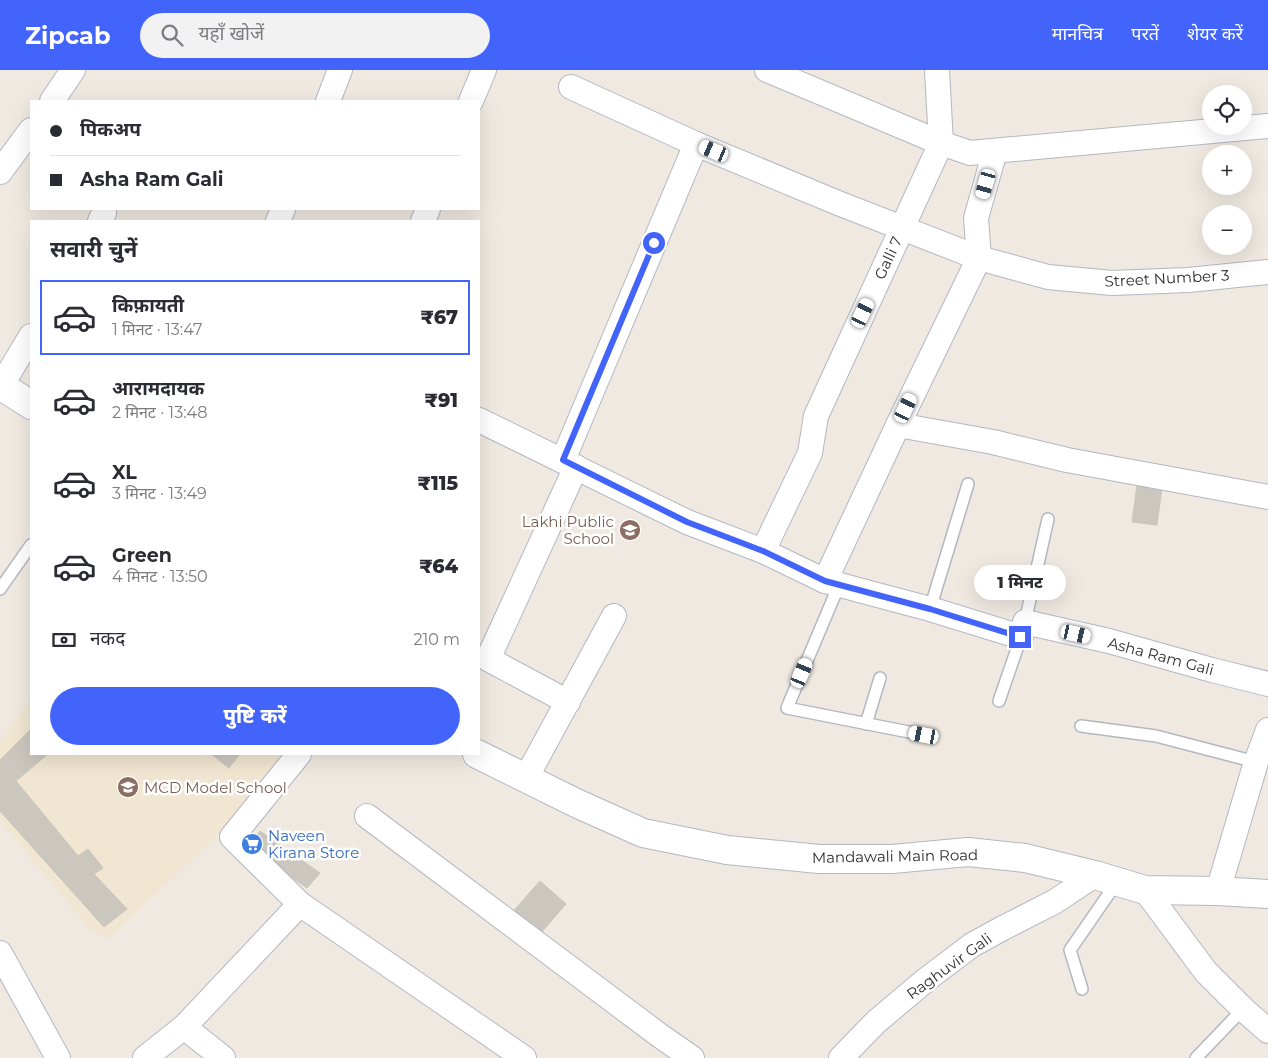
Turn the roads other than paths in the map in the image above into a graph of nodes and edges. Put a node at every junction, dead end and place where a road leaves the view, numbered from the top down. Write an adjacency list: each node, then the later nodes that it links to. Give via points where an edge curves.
1 (73, 70): 7 (street)
2 (340, 70): 8 (street)
3 (484, 70): 9 (street)
4 (767, 70): 12 (street)
5 (937, 70): 12 (street, Galli 7)
6 (571, 87): 13 (street, Street Number 3)
7 (53, 100)
8 (328, 100)
9 (471, 100)
10 (1268, 126): 14 (street)
11 (30, 131): 15 (street)
12 (941, 143): 14 (street, via 970,153); 16 (street, Galli 7)
13 (696, 144): 16 (street, Street Number 3); 24 (street)
14 (995, 150): 17 (street, via 976,218)
15 (0, 172)
16 (902, 228): 17 (street, Street Number 3); 29 (street, Galli 7, via 816,416 810,453)
17 (979, 258): 18 (street, Street Number 3, via 1048,277 1112,283); 23 (street)
18 (1268, 272)
19 (30, 338): 20 (street)
20 (1, 386): 21 (street)
21 (30, 404)
22 (480, 420): 24 (street, Asha Ram Gali)
23 (898, 424): 26 (street, via 1067,460); 30 (street)
24 (569, 463): 29 (street, Asha Ram Gali, via 687,522); 38 (street, via 488,659)
25 (968, 484): 32 (lane)
26 (1268, 497)
27 (1048, 519): 34 (lane)
28 (30, 546): 31 (lane)
29 (763, 551): 30 (street, Asha Ram Gali)
30 (832, 583): 32 (street, Asha Ram Gali); 39 (lane, via 787,708)
31 (0, 589)
32 (930, 609): 34 (street, Asha Ram Gali)
33 (614, 616): 38 (street)
34 (1023, 630): 36 (street, Asha Ram Gali, via 1110,641); 37 (lane)
35 (880, 678): 39 (lane)
36 (1268, 684)
37 (999, 701)
38 (568, 702): 46 (street)
39 (866, 724): 42 (lane)
40 (1081, 726): 45 (lane, via 1156,736)
41 (1268, 730): 45 (street)
42 (924, 735)
43 (298, 755): 52 (street, via 232,837)
44 (479, 755): 46 (street, Mandawali Main Road)
45 (1256, 762): 50 (street)
46 (526, 778): 48 (street, Mandawali Main Road, via 642,833 727,850 819,859 892,859 968,852 1025,858)
47 (367, 816): 62 (street)
48 (1106, 878): 49 (street, Mandawali Main Road); 54 (lane, via 1070,950); 63 (street, Raghuvir Gali, via 972,945 876,1022)
49 (1145, 890): 50 (street, Mandawali Main Road); 55 (street, via 1206,972)
50 (1218, 891): 51 (street, Mandawali Main Road)
51 (1268, 894)
52 (300, 904): 56 (street); 61 (street)
53 (0, 953): 58 (street)
54 (1082, 989)
55 (1243, 1009): 57 (street); 64 (lane)
56 (184, 1027): 59 (street); 60 (street)
57 (1268, 1031)
58 (58, 1058)
59 (145, 1058)
60 (222, 1058)
61 (524, 1058)
62 (692, 1058)
63 (842, 1058)
64 (1196, 1058)

